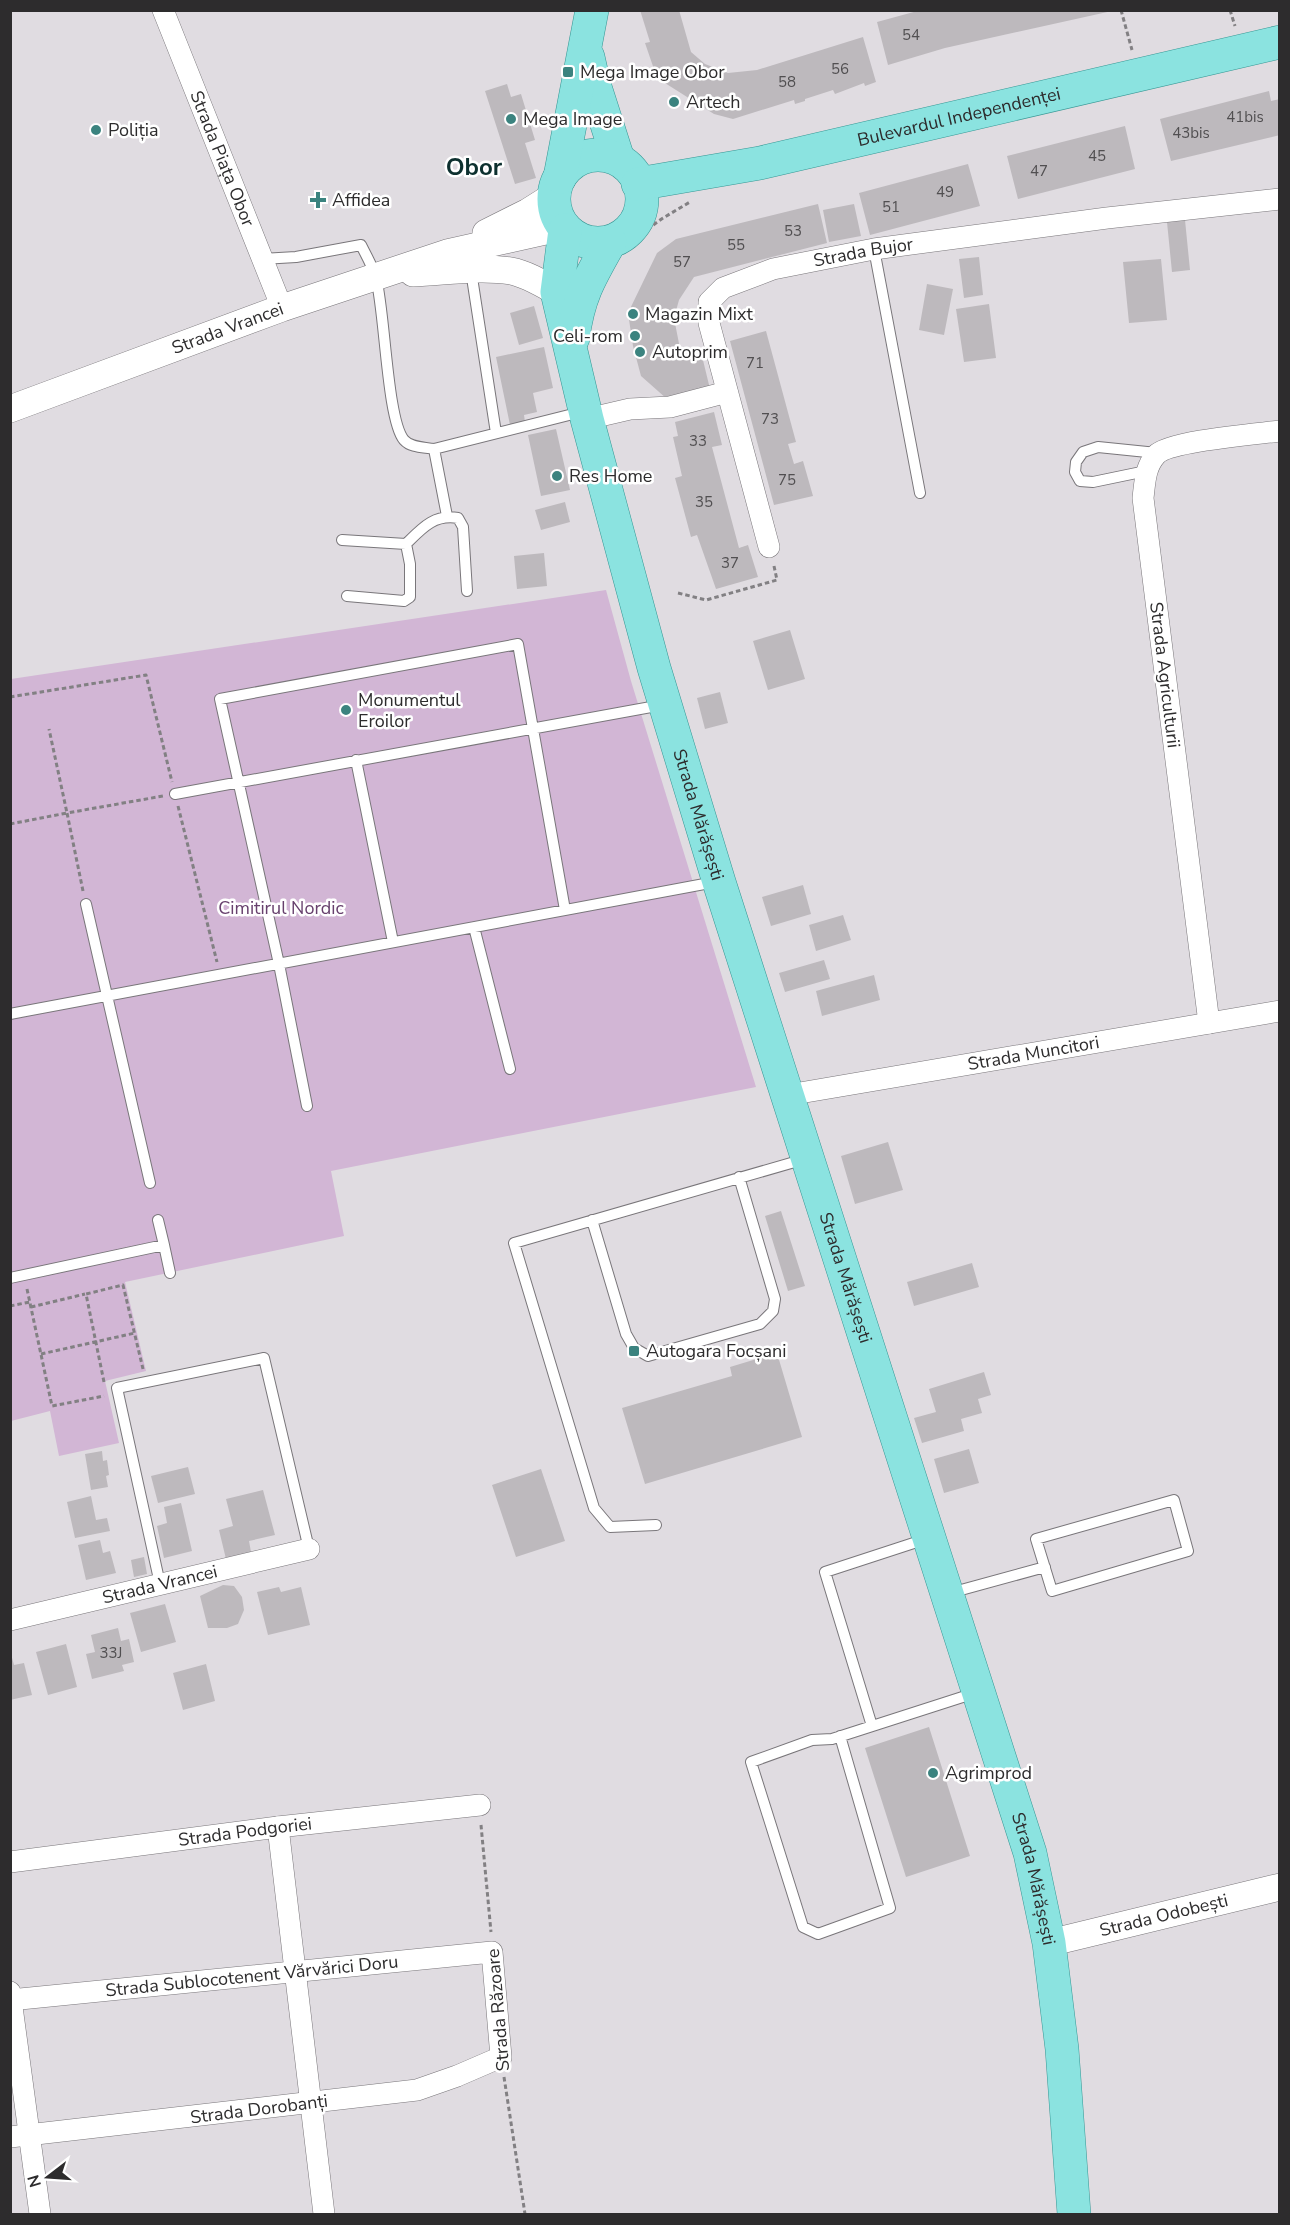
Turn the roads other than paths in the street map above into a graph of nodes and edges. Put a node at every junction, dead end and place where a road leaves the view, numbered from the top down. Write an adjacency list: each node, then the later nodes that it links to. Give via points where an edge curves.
1 (163, 10): 12 (street, Strada Piața Obor)
2 (592, 10): 3 (main road)
3 (585, 42): 5 (main road, via 594,84); 6 (main road)
4 (1280, 42): 5 (main road, Bulevardul Independenței, via 760,164)
5 (628, 171): 6 (main road, via 605,155 585,157 568,167); 9 (main road, via 641,209 638,220)
6 (557, 186): 8 (main road, via 556,212); 11 (street, Strada Vrancei, via 528,212)
7 (1280, 199): 10 (street, Strada Bujor)
8 (564, 228): 9 (main road, via 590,243); 11 (street, Strada Vrancei); 15 (main road, Strada Mărășești)
9 (620, 242): 17 (main road, Strada Mărășești, via 582,295)
10 (874, 249): 18 (street, Strada Bujor, via 773,269 723,288 709,302 709,323); 26 (lane)
11 (447, 252): 14 (street, Strada Vrancei)
12 (262, 258): 14 (lane, via 296,257 362,244); 16 (street, Strada Piața Obor)
13 (471, 270): 14 (street); 15 (street, via 512,272); 22 (lane)
14 (379, 276): 16 (street, Strada Vrancei); 23 (lane, via 398,430 413,446)
15 (557, 292): 17 (main road, Strada Mărășești)
16 (282, 308): 19 (street, Strada Vrancei)
17 (572, 349): 20 (main road, Strada Mărășești)
18 (727, 392): 20 (street, via 670,407); 30 (street, Strada Bujor)
19 (10, 409)
20 (587, 415): 22 (lane); 33 (main road, Strada Mărășești)
21 (1280, 431): 24 (street, via 1176,445)
22 (496, 433): 23 (lane)
23 (434, 449): 27 (lane)
24 (1158, 453): 25 (street, Strada Agriculturii); 25 (lane, via 1098,447 1083,452 1075,472 1080,481 1093,482)
25 (1146, 471): 47 (street, Strada Agriculturii, via 1143,498)
26 (921, 493)
27 (447, 516): 29 (lane, via 427,523); 31 (lane, via 458,518 463,527)
28 (342, 540): 29 (lane)
29 (406, 544): 32 (lane, via 410,597 404,601)
30 (769, 547)
31 (467, 591)
32 (347, 596)
33 (666, 704): 34 (lane); 38 (main road, Strada Mărășești)
34 (533, 729): 35 (lane); 36 (lane, via 518,644 220,699); 40 (lane)
35 (356, 760): 36 (lane); 42 (lane)
36 (238, 781): 37 (lane); 43 (lane)
37 (175, 794)
38 (719, 882): 40 (lane); 49 (main road, Strada Mărășești)
39 (86, 904): 44 (lane)
40 (565, 910): 41 (lane)
41 (474, 927): 42 (lane); 48 (lane)
42 (393, 942): 43 (lane)
43 (279, 964): 44 (lane); 50 (lane)
44 (107, 996): 46 (lane); 53 (lane)
45 (1280, 1011): 47 (street, Strada Muncitori)
46 (10, 1014)
47 (1209, 1023): 49 (street, Strada Muncitori)
48 (510, 1069)
49 (788, 1095): 51 (main road, Strada Mărășești)
50 (308, 1106)
51 (808, 1158): 52 (lane); 60 (main road, Strada Mărășești)
52 (739, 1177): 55 (lane); 55 (lane, via 776,1299 773,1311 760,1324 648,1356 634,1348 626,1334)
53 (150, 1183)
54 (158, 1220): 56 (lane)
55 (592, 1220): 59 (lane, via 514,1243 594,1508 610,1527)
56 (164, 1245): 57 (lane); 58 (lane)
57 (170, 1273)
58 (10, 1278)
59 (656, 1525)
60 (929, 1538): 64 (main road, Strada Mărășești); 67 (lane, via 825,1572)
61 (309, 1549): 63 (street, Strada Vrancei); 63 (lane, via 264,1358 117,1388)
62 (1045, 1567): 62 (lane, via 1052,1591 1188,1551 1174,1500 1036,1539); 64 (lane)
63 (160, 1584): 65 (street, Strada Vrancei)
64 (947, 1594): 66 (main road, Strada Mărășești)
65 (10, 1620)
66 (977, 1692): 67 (lane); 73 (main road, Strada Mărășești, via 1030,1853)
67 (872, 1726): 68 (lane)
68 (840, 1736): 68 (lane, via 890,1908 818,1934 803,1927 751,1762 812,1740)
69 (480, 1804): 70 (street, Strada Podgoriei)
70 (278, 1827): 71 (street, Strada Podgoriei); 75 (street)
71 (10, 1862)
72 (1280, 1887): 73 (street, Strada Odobești)
73 (1049, 1943): 82 (main road, Strada Mărășești, via 1062,2049)
74 (492, 1952): 75 (street, Strada Sublocotenent Vărvărici Doru); 77 (street, Strada Răzoare)
75 (295, 1971): 76 (street, Strada Sublocotenent Vărvărici Doru); 78 (street)
76 (11, 1997): 79 (street)
77 (501, 2057): 78 (street, Strada Dorobanți, via 417,2090)
78 (312, 2103): 79 (street, Strada Dorobanți); 81 (street)
79 (20, 2136): 80 (street)
80 (40, 2214)
81 (324, 2214)
82 (1074, 2214)

